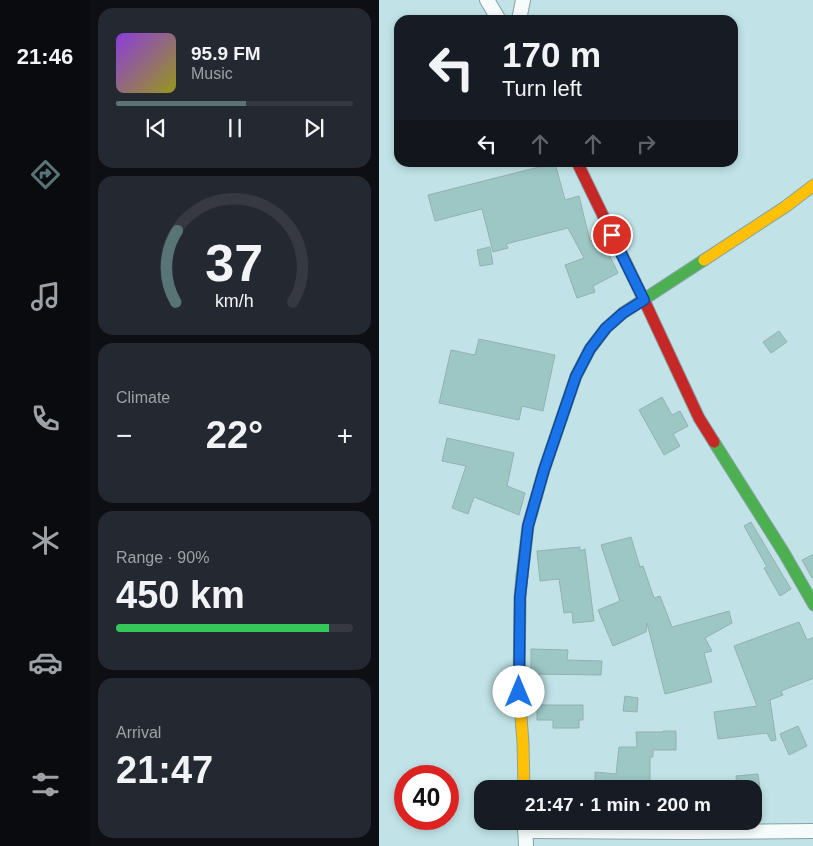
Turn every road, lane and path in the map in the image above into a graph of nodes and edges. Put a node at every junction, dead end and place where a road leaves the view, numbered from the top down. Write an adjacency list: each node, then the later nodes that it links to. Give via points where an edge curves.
1 (487, 0): 3 (street)
2 (523, 0): 4 (street)
3 (496, 15)
4 (520, 15)
5 (579, 167): 7 (street)
6 (813, 185): 7 (street)
7 (644, 300): 8 (street, via 699,418); 9 (street, via 606,328 576,376 528,526 520,597 519,692)
8 (813, 605)
9 (524, 780)
10 (525, 830): 13 (street)
11 (627, 830): 12 (street)
12 (813, 831)
13 (526, 846)

